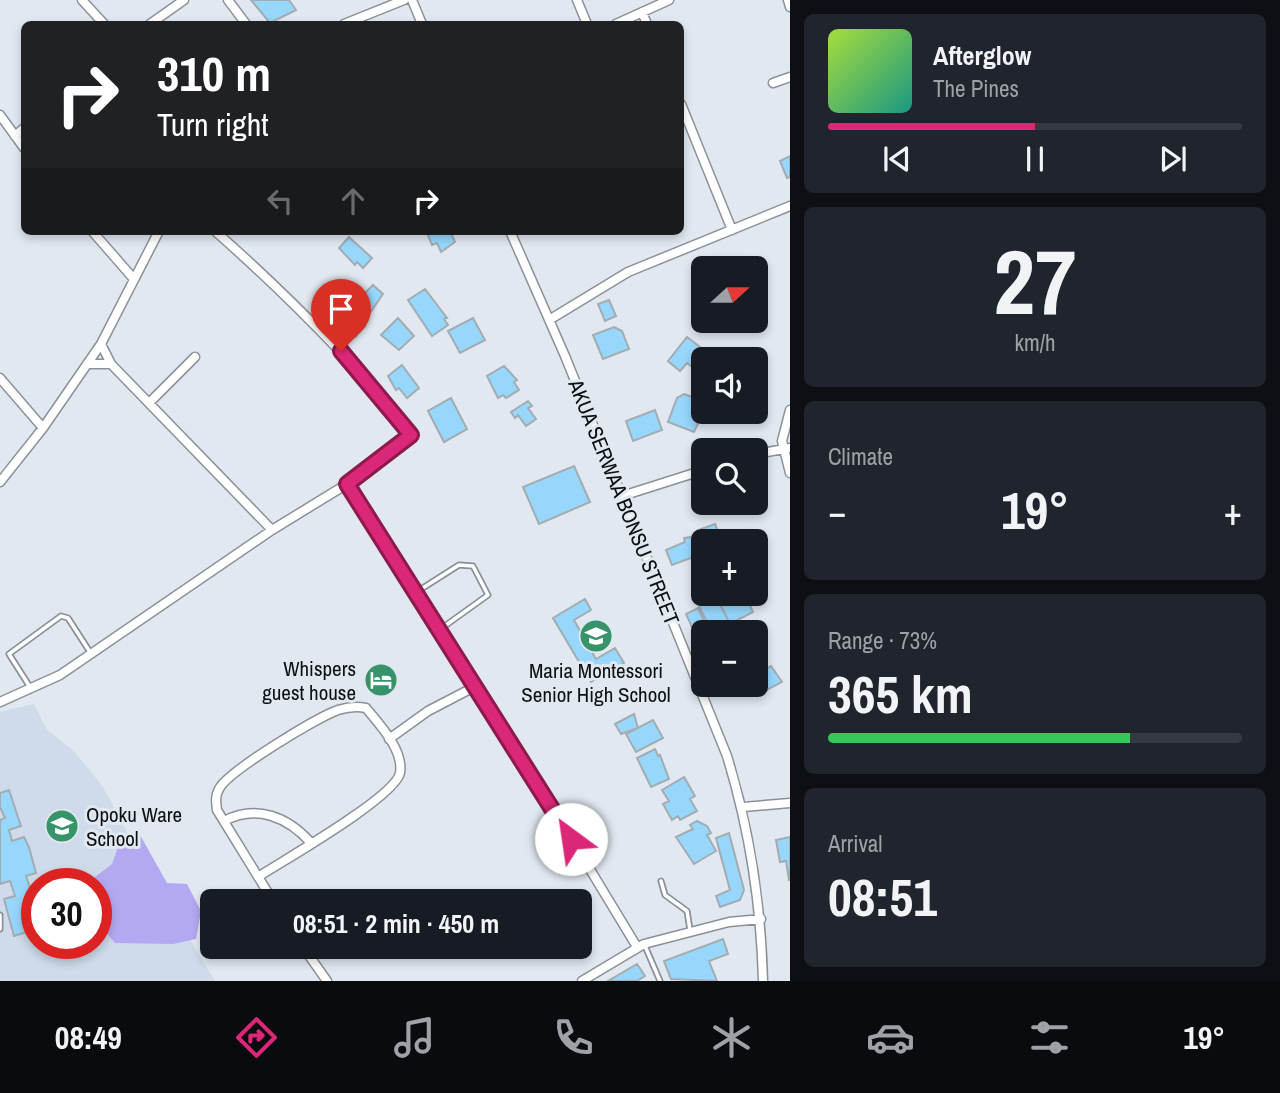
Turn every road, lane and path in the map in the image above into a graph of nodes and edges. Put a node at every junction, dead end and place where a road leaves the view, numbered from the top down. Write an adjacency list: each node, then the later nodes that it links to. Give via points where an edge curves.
1 (82, 0): 11 (street)
2 (184, 0): 12 (street)
3 (228, 0): 13 (street)
4 (404, 0): 14 (street)
5 (412, 0): 15 (street)
6 (577, 0): 16 (street)
7 (669, 0): 10 (street)
8 (788, 0): 9 (street)
9 (790, 7)
10 (642, 12): 17 (street); 18 (street)
11 (101, 21)
12 (154, 21)
13 (244, 21)
14 (352, 21)
15 (421, 21)
16 (585, 21)
17 (622, 21)
18 (646, 21)
19 (790, 77): 20 (street)
20 (773, 83)
21 (684, 114): 27 (street)
22 (0, 115): 24 (street)
23 (21, 131): 24 (street)
24 (15, 136): 25 (street)
25 (21, 144)
26 (790, 206): 27 (street)
27 (732, 230): 33 (street, via 628,272)
28 (95, 235): 32 (street)
29 (157, 235): 32 (street)
30 (219, 235): 47 (street, via 324,332 408,428 411,436)
31 (512, 235): 33 (street, AKUA SERWAA BONSU STREET)
32 (133, 278): 34 (street)
33 (549, 320): 48 (street, AKUA SERWAA BONSU STREET)
34 (101, 344): 36 (street); 37 (street)
35 (195, 357): 39 (street)
36 (87, 364): 37 (street); 41 (street)
37 (111, 364): 39 (street)
38 (0, 378): 41 (street)
39 (149, 403): 49 (street)
40 (790, 410): 42 (street, via 784,425)
41 (43, 428): 46 (street)
42 (787, 448): 43 (street); 44 (street)
43 (768, 452)
44 (790, 473)
45 (691, 474): 48 (street)
46 (0, 482)
47 (347, 484): 49 (street); 50 (street)
48 (622, 496): 58 (street, AKUA SERWAA BONSU STREET, via 727,756)
49 (272, 530): 52 (street)
50 (416, 592): 51 (street); 51 (lane, via 458,565 473,566 488,595)
51 (440, 629): 53 (street)
52 (92, 654): 54 (street); 54 (lane, via 68,618 61,616 9,653)
53 (476, 686): 56 (street); 68 (street)
54 (32, 689): 55 (street)
55 (0, 702)
56 (389, 738): 59 (street, via 366,708 336,710 226,779 215,798); 60 (street, via 400,763 391,789)
57 (790, 803): 58 (street)
58 (743, 807): 65 (street, AKUA SERWAA BONSU STREET)
59 (224, 821): 60 (street, via 247,812 284,820 296,825); 61 (street)
60 (311, 843): 61 (street)
61 (258, 877): 63 (street)
62 (661, 881): 67 (lane, via 666,895 687,911)
63 (266, 889)
64 (0, 915): 66 (lane)
65 (761, 919): 67 (street); 73 (street, AKUA SERWAA BONSU STREET)
66 (0, 929)
67 (690, 932): 68 (street)
68 (641, 946): 71 (street); 72 (lane)
69 (311, 959): 70 (street)
70 (327, 981)
71 (582, 981)
72 (660, 981)
73 (763, 981)

